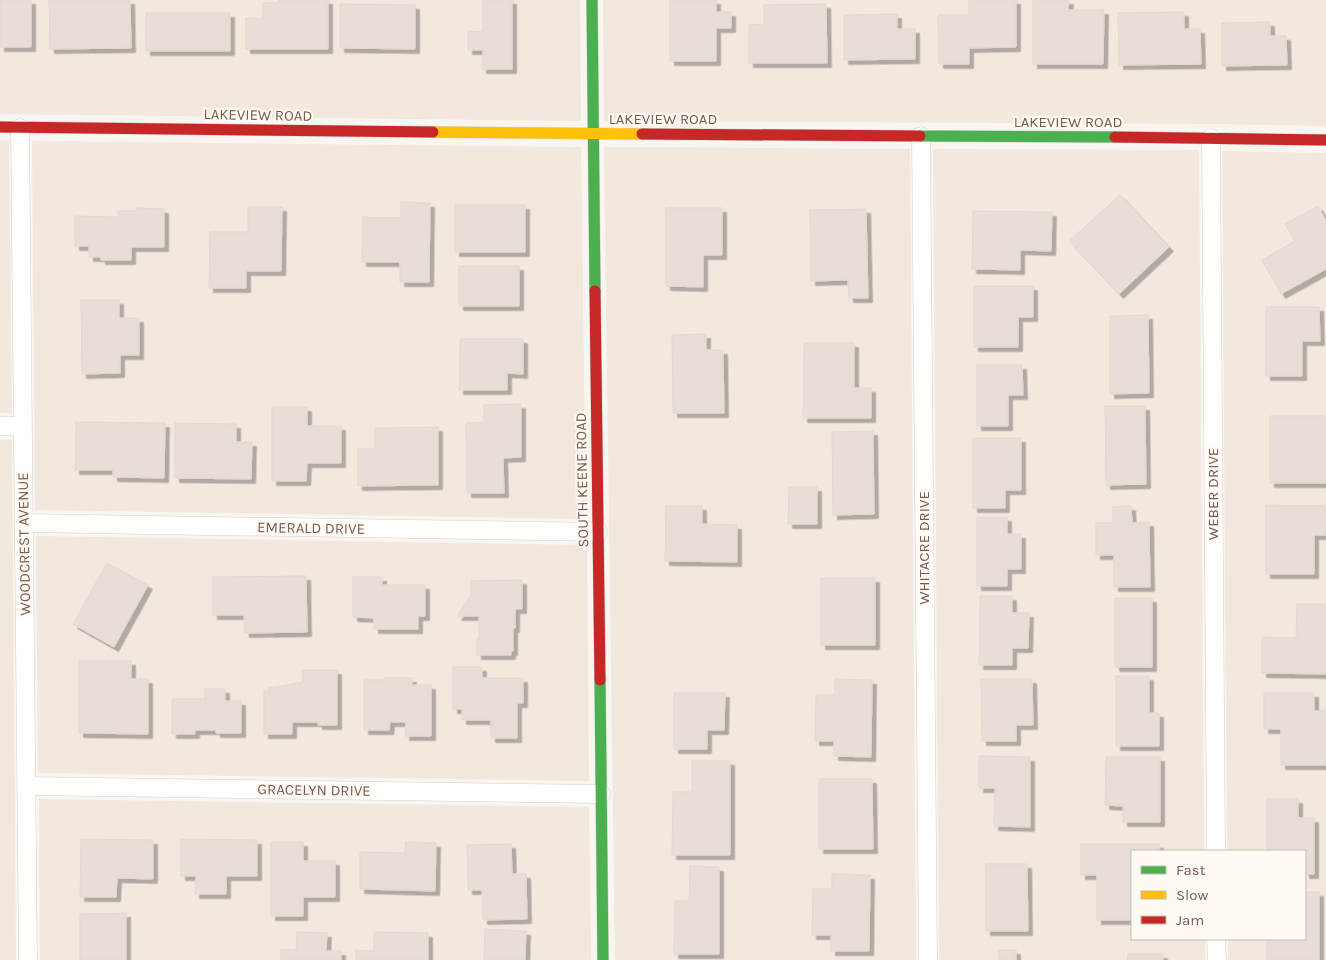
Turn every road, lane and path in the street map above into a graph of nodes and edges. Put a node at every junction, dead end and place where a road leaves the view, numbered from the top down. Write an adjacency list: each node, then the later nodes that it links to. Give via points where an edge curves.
1 (592, 0): 4 (street, SOUTH KEENE ROAD)
2 (0, 127): 3 (street, LAKEVIEW ROAD)
3 (20, 128): 4 (street, LAKEVIEW ROAD); 9 (street, WOODCREST AVENUE)
4 (592, 134): 5 (street, LAKEVIEW ROAD); 11 (street, SOUTH KEENE ROAD)
5 (921, 136): 6 (street, LAKEVIEW ROAD); 18 (street, WHITACRE DRIVE)
6 (1210, 138): 7 (street, LAKEVIEW ROAD); 14 (street, WEBER DRIVE)
7 (1326, 140)
8 (0, 426): 9 (street)
9 (23, 426): 10 (street, WOODCREST AVENUE)
10 (24, 523): 11 (street, EMERALD DRIVE); 12 (street, WOODCREST AVENUE)
11 (598, 532): 13 (street, SOUTH KEENE ROAD)
12 (27, 786): 13 (street, GRACELYN DRIVE); 16 (street, WOODCREST AVENUE)
13 (601, 794): 17 (street, SOUTH KEENE ROAD)
14 (1216, 850)
15 (1216, 940): 19 (street)
16 (28, 960)
17 (603, 960)
18 (928, 960)
19 (1217, 960)

